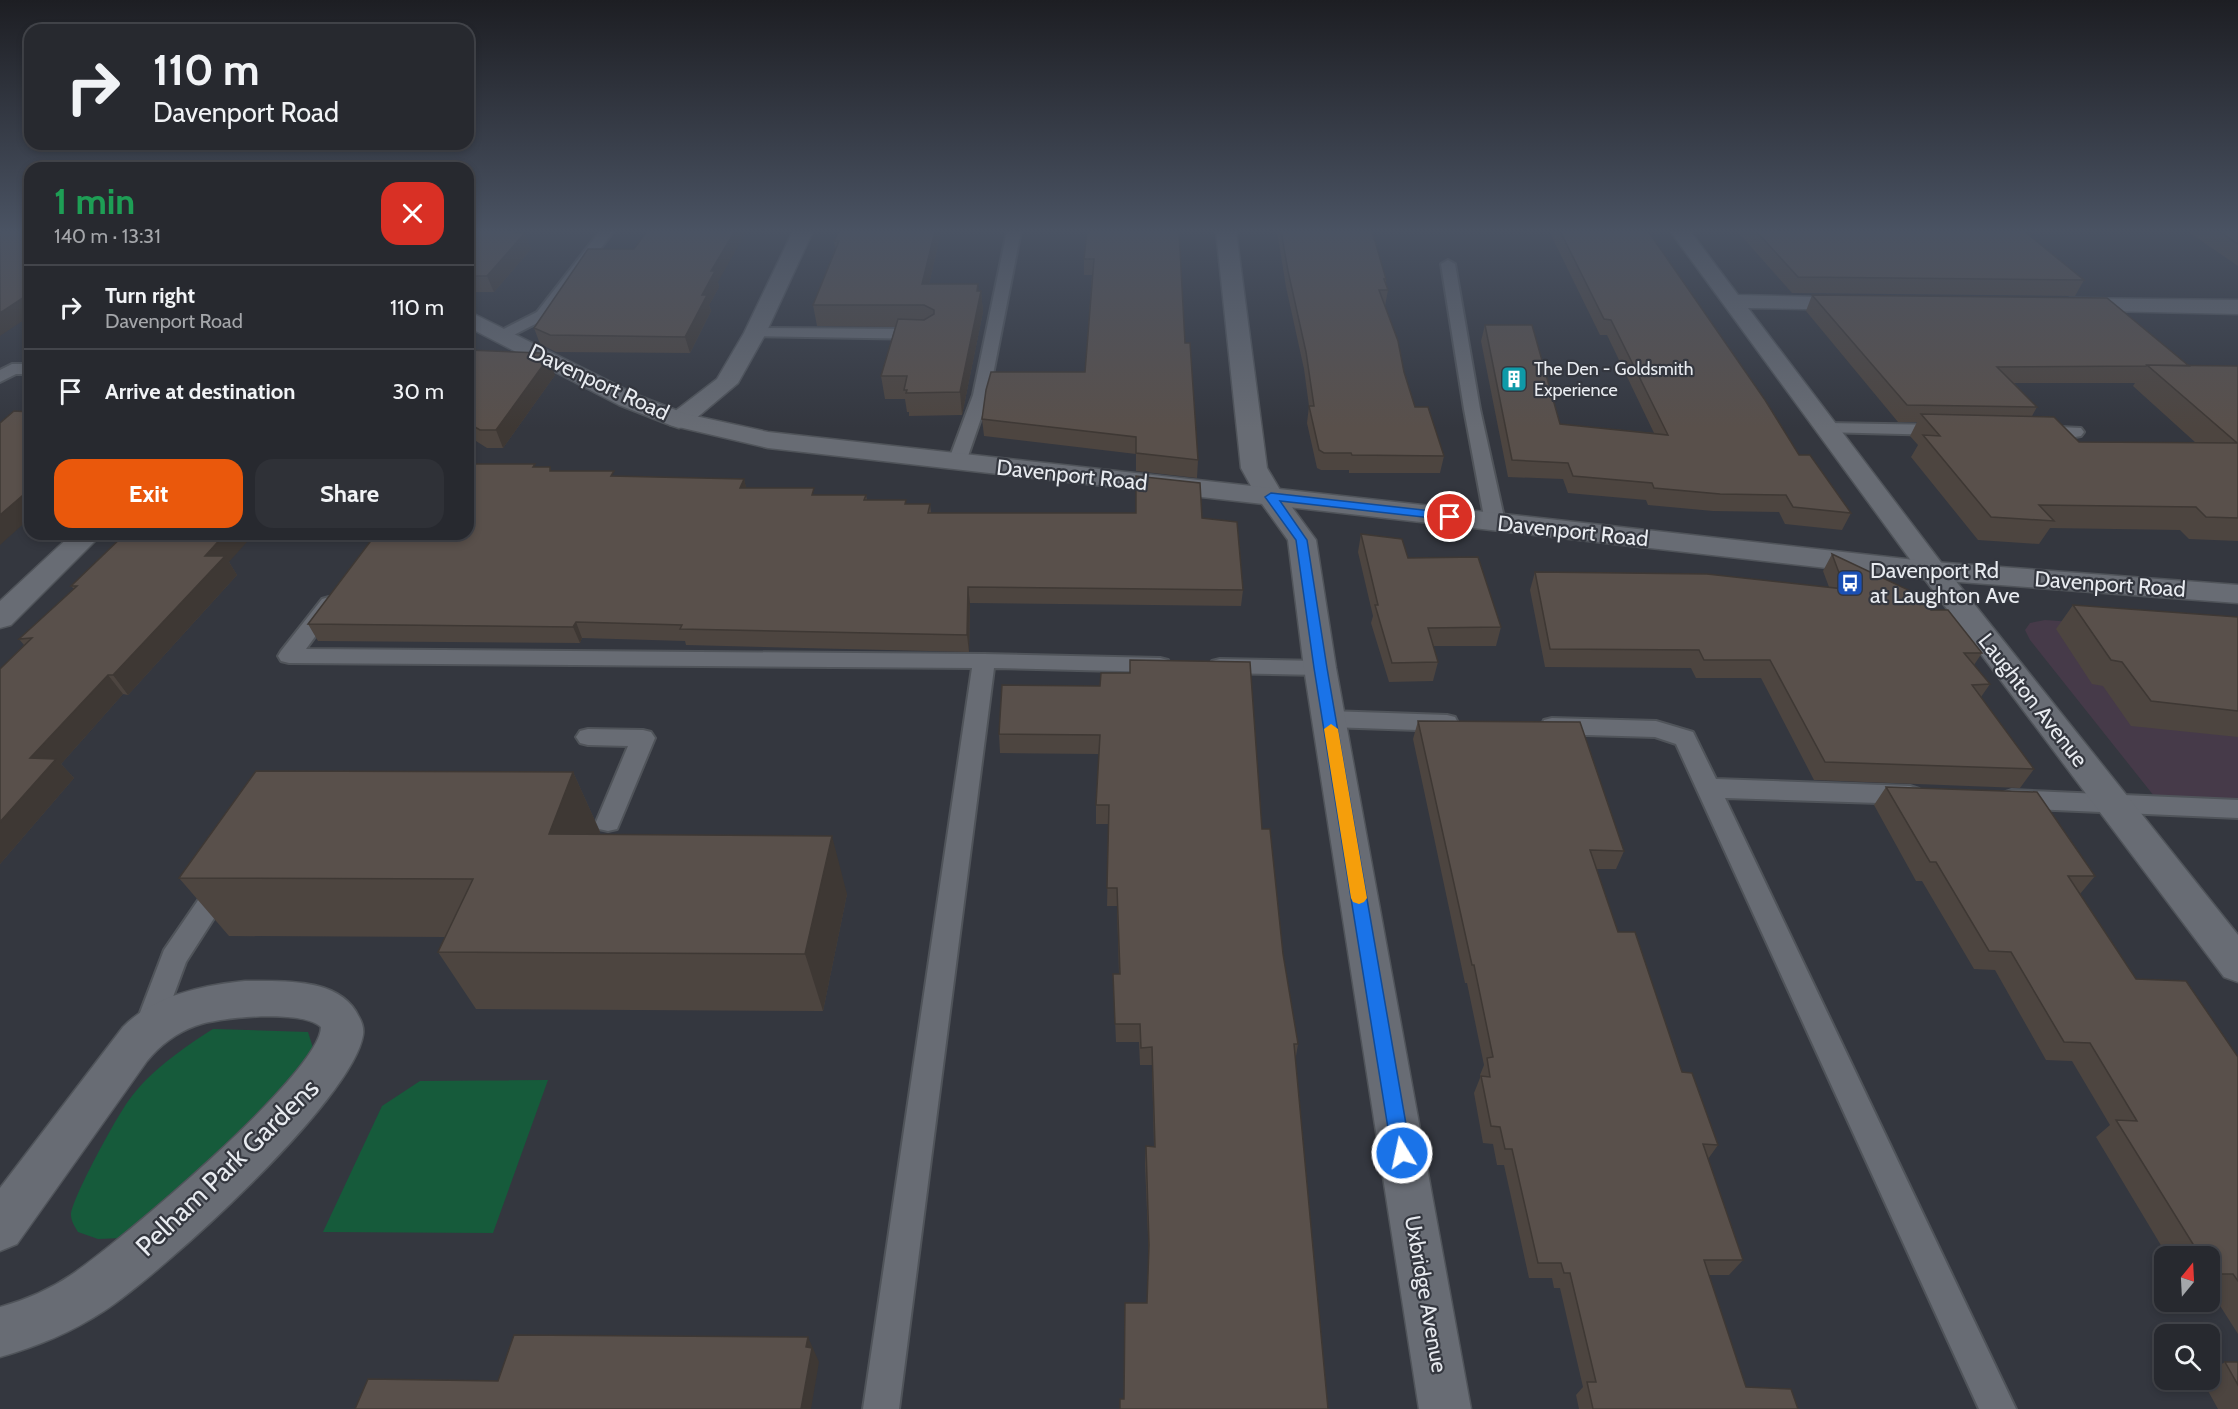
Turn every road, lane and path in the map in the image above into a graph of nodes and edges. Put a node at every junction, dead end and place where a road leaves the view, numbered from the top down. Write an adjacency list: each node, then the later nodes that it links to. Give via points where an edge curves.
1 (556, 297): 14 (lane, via 542,315)
2 (772, 297): 12 (street)
3 (998, 297): 23 (lane, via 988,335 981,395)
4 (1234, 297): 24 (street, Uxbridge Avenue, via 1254,468)
5 (1453, 297): 25 (lane)
6 (1729, 297): 7 (street, Laughton Avenue)
7 (1732, 301): 8 (street); 19 (street, Laughton Avenue)
8 (1872, 303)
9 (2050, 305): 10 (street)
10 (2238, 307)
11 (474, 321): 14 (street, Davenport Road)
12 (755, 333): 13 (lane); 18 (street, via 726,383)
13 (927, 334)
14 (503, 335): 18 (street, Davenport Road, via 628,400)
15 (24, 360): 17 (lane)
16 (24, 370): 17 (lane)
17 (6, 373)
18 (679, 420): 23 (street, Davenport Road, via 768,440)
19 (1827, 428): 20 (lane); 27 (street, Laughton Avenue)
20 (1962, 430)
21 (2019, 431): 22 (lane)
22 (2076, 432)
23 (957, 462): 24 (street, Davenport Road)
24 (1271, 497): 25 (street, Davenport Road); 34 (street, Uxbridge Avenue, via 1302,540)
25 (1495, 522): 27 (street, Davenport Road)
26 (82, 540): 30 (street)
27 (1933, 571): 29 (street, Davenport Road); 42 (street, Laughton Avenue)
28 (339, 590): 31 (lane, via 289,656)
29 (2238, 594)
30 (0, 618)
31 (984, 661): 32 (lane); 50 (lane)
32 (1176, 665)
33 (1200, 666): 34 (lane)
34 (1320, 668): 35 (street, Uxbridge Avenue)
35 (1329, 719): 36 (lane); 51 (street, Uxbridge Avenue)
36 (1464, 723)
37 (1536, 725): 39 (lane, via 1656,729 1685,738)
38 (588, 737): 44 (lane, via 643,738)
39 (1708, 788): 40 (lane); 52 (lane)
40 (1933, 796)
41 (1992, 798): 42 (lane)
42 (2112, 802): 43 (lane); 46 (street, Laughton Avenue)
43 (2238, 809)
44 (608, 822)
45 (237, 864): 47 (lane, via 174,958)
46 (2238, 965)
47 (147, 1031): 48 (street, Pelham Park Gardens); 49 (street, Pelham Park Gardens, via 190,1008 213,1002 298,1001 321,1004 334,1011 341,1023 342,1036 332,1059 299,1103 152,1244 87,1293)
48 (0, 1227)
49 (0, 1332)
50 (881, 1409)
51 (1445, 1409)
52 (1998, 1409)

